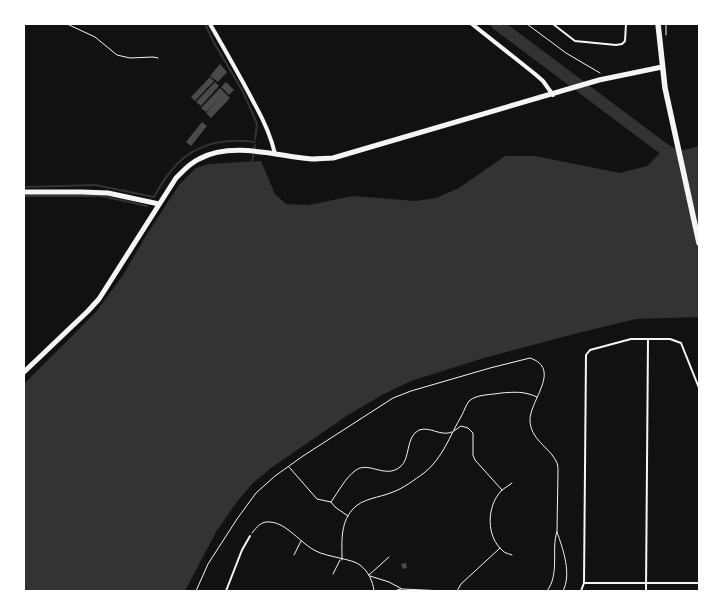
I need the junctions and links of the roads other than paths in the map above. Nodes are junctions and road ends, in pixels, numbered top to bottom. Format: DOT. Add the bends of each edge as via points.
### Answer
graph roads {
  1 [pos="210,24"];
  2 [pos="472,24"];
  3 [pos="553,24"];
  4 [pos="626,24"];
  5 [pos="658,24"];
  6 [pos="662,67"];
  7 [pos="553,95"];
  8 [pos="275,154"];
  9 [pos="24,192"];
  10 [pos="159,204"];
  11 [pos="699,243"];
  12 [pos="648,339"];
  13 [pos="24,372"];
  14 [pos="699,388"];
  15 [pos="250,536"];
  16 [pos="584,583"];
  17 [pos="646,583"];
  18 [pos="699,583"];
  19 [pos="226,591"];
  20 [pos="581,591"];
  21 [pos="646,591"];
  1 -- 8 [label="street" via="262,119"];
  2 -- 7 [label="street" via="535,74"];
  3 -- 4 [label="lane" via="575,41 616,45 625,41"];
  5 -- 6 [label="main road"];
  6 -- 7 [label="street" via="599,80"];
  6 -- 11 [label="main road"];
  7 -- 8 [label="street" via="333,158 313,159"];
  8 -- 10 [label="street" via="230,150 199,158 176,178"];
  9 -- 10 [label="street" via="108,193"];
  10 -- 13 [label="street" via="99,299"];
  12 -- 14 [label="lane" via="670,339 681,343"];
  12 -- 16 [label="lane" via="631,339 607,344 590,350 586,355"];
  12 -- 17 [label="lane"];
  15 -- 19 [label="lane"];
  16 -- 17 [label="lane"];
  16 -- 20 [label="lane"];
  17 -- 18 [label="lane"];
  17 -- 21 [label="lane"];
}
